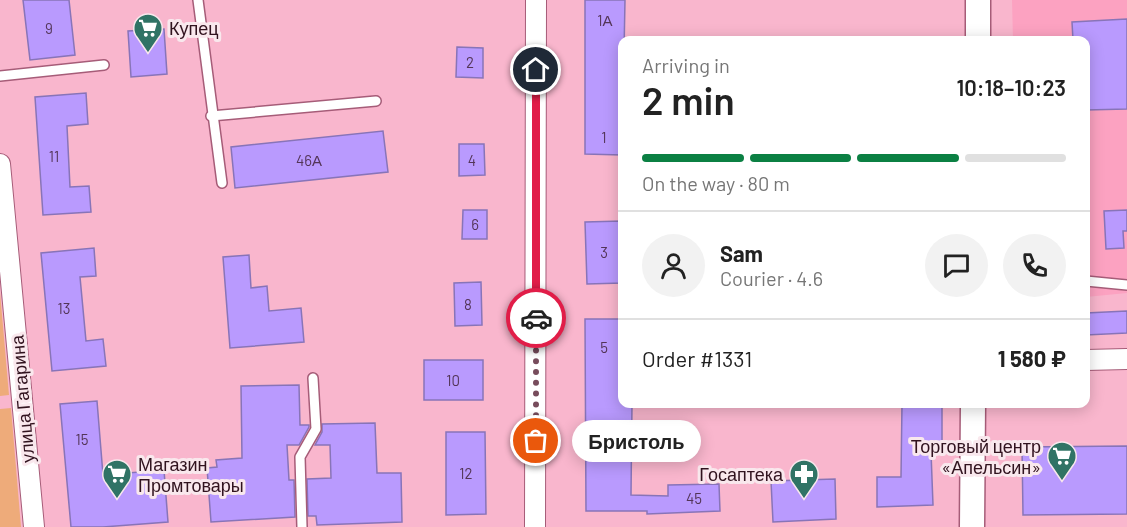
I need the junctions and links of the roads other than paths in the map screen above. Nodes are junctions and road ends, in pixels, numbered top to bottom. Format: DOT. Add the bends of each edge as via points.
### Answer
graph roads {
  1 [pos="198,0"];
  2 [pos="536,0"];
  3 [pos="978,0"];
  4 [pos="978,36"];
  5 [pos="104,65"];
  6 [pos="0,76"];
  7 [pos="376,101"];
  8 [pos="212,116"];
  9 [pos="0,164"];
  10 [pos="222,183"];
  11 [pos="1090,281"];
  12 [pos="1127,285"];
  13 [pos="1127,359"];
  14 [pos="1090,360"];
  15 [pos="313,378"];
  16 [pos="973,408"];
  17 [pos="33,527"];
  18 [pos="302,527"];
  19 [pos="535,527"];
  20 [pos="972,527"];
  1 -- 8 [label="lane"];
  2 -- 19 [label="street"];
  3 -- 4 [label="street"];
  5 -- 6 [label="lane"];
  7 -- 8 [label="lane"];
  8 -- 10 [label="lane"];
  9 -- 17 [label="street, улица Гагарина"];
  11 -- 12 [label="lane"];
  13 -- 14 [label="street"];
  15 -- 18 [label="lane" via="316,429 300,457"];
  16 -- 20 [label="street"];
}
